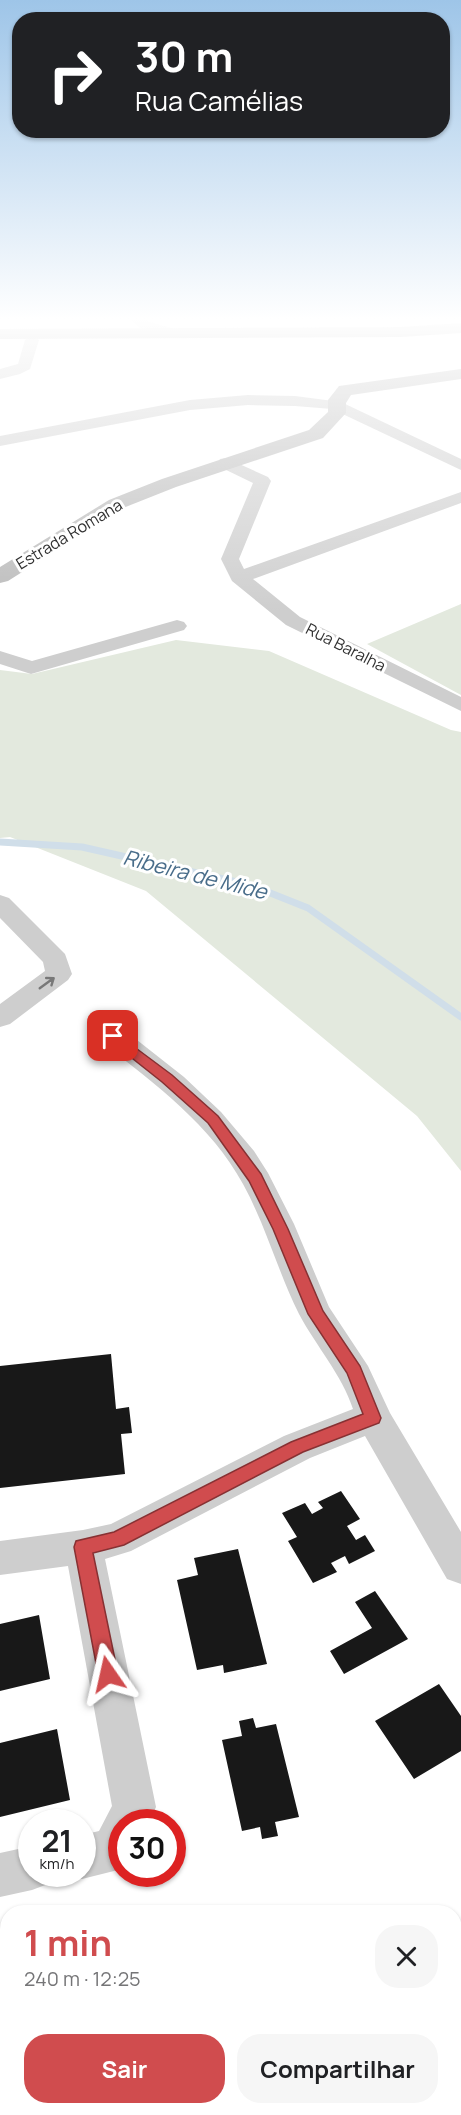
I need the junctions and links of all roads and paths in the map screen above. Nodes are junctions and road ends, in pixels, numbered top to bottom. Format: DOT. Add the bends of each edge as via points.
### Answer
graph roads {
  1 [pos="134,416"];
  2 [pos="335,416"];
  3 [pos="357,416"];
  4 [pos="0,441"];
  5 [pos="226,463"];
  6 [pos="461,465"];
  7 [pos="461,497"];
  8 [pos="0,576"];
  9 [pos="238,577"];
  10 [pos="177,626"];
  11 [pos="0,657"];
  12 [pos="461,705"];
  13 [pos="0,903"];
  14 [pos="0,1018"];
  15 [pos="113,1036"];
  16 [pos="373,1418"];
  17 [pos="83,1547"];
  18 [pos="0,1557"];
  19 [pos="461,1567"];
  20 [pos="133,1809"];
  21 [pos="18,1871"];
  22 [pos="0,1875"];
  1 -- 4 [label="street"];
  2 -- 5 [label="street, Estrada Romana" via="316,434"];
  3 -- 6 [label="street"];
  5 -- 8 [label="street, Estrada Romana" via="116,504"];
  5 -- 9 [label="street" via="262,481 230,559"];
  7 -- 9 [label="street"];
  9 -- 12 [label="street, Rua Baralha" via="293,621"];
  10 -- 11 [label="street" via="32,668"];
  14 -- 13 [label="street, one-way" via="59,974 56,960"];
  15 -- 16 [label="street" via="213,1119 255,1178 316,1314 354,1371"];
  16 -- 17 [label="street" via="297,1447 118,1539"];
  16 -- 19 [label="street"];
  17 -- 18 [label="street"];
  17 -- 20 [label="street"];
  21 -- 22 [label="street"];
}
